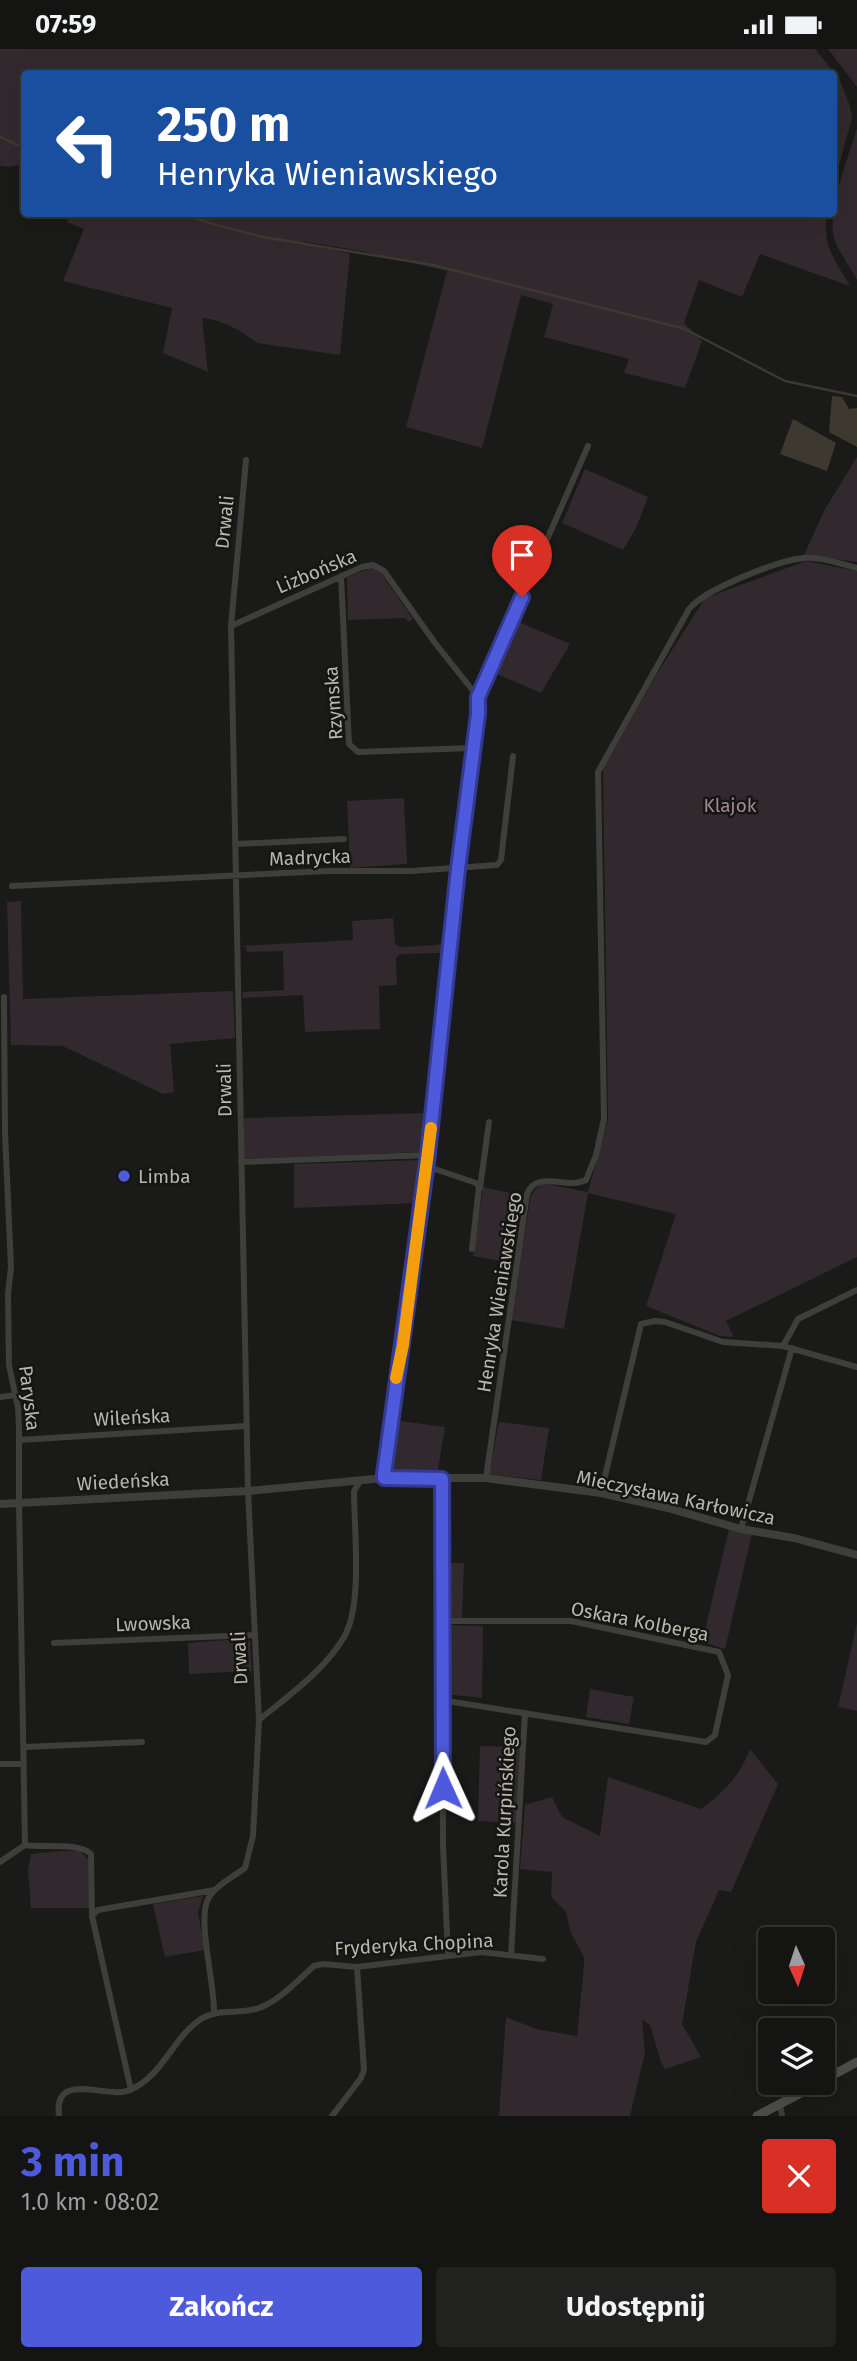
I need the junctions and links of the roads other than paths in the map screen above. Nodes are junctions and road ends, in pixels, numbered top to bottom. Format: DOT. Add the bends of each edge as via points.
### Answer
graph roads {
  1 [pos="588,446"];
  2 [pos="246,460"];
  3 [pos="857,568"];
  4 [pos="341,576"];
  5 [pos="231,626"];
  6 [pos="478,697"];
  7 [pos="472,748"];
  8 [pos="513,756"];
  9 [pos="344,839"];
  10 [pos="234,844"];
  11 [pos="458,869"];
  12 [pos="235,876"];
  13 [pos="12,886"];
  14 [pos="4,997"];
  15 [pos="2,1049"];
  16 [pos="489,1122"];
  17 [pos="428,1155"];
  18 [pos="241,1162"];
  19 [pos="426,1166"];
  20 [pos="480,1190"];
  21 [pos="472,1249"];
  22 [pos="857,1290"];
  23 [pos="783,1346"];
  24 [pos="792,1348"];
  25 [pos="857,1367"];
  26 [pos="16,1395"];
  27 [pos="0,1397"];
  28 [pos="246,1426"];
  29 [pos="19,1440"];
  30 [pos="384,1478"];
  31 [pos="486,1478"];
  32 [pos="442,1479"];
  33 [pos="360,1481"];
  34 [pos="247,1491"];
  35 [pos="601,1493"];
  36 [pos="19,1502"];
  37 [pos="0,1504"];
  38 [pos="741,1529"];
  39 [pos="857,1555"];
  40 [pos="442,1621"];
  41 [pos="253,1635"];
  42 [pos="54,1643"];
  43 [pos="442,1700"];
  44 [pos="525,1713"];
  45 [pos="259,1720"];
  46 [pos="142,1742"];
  47 [pos="24,1747"];
  48 [pos="0,1764"];
  49 [pos="24,1764"];
  50 [pos="25,1845"];
  51 [pos="0,1862"];
  52 [pos="215,1890"];
  53 [pos="92,1916"];
  54 [pos="511,1955"];
  55 [pos="448,1956"];
  56 [pos="543,1959"];
  57 [pos="357,1967"];
  58 [pos="214,2013"];
  59 [pos="857,2062"];
  60 [pos="835,2074"];
  61 [pos="131,2090"];
  62 [pos="797,2095"];
  63 [pos="780,2104"];
  64 [pos="59,2116"];
  65 [pos="332,2116"];
  66 [pos="757,2116"];
  67 [pos="782,2116"];
  1 -- 6 [label="street"];
  2 -- 5 [label="street, Drwali"];
  3 -- 31 [label="street, Henryka Wieniawskiego" via="804,558 700,597 598,772 604,1119 586,1180 575,1184 542,1181 527,1194"];
  4 -- 5 [label="street, Lizbońska"];
  4 -- 6 [label="street, Lizbońska" via="367,565 382,569"];
  4 -- 7 [label="street, Rzymska" via="349,744 358,752"];
  5 -- 10 [label="street, Drwali"];
  6 -- 7 [label="street"];
  7 -- 11 [label="street"];
  8 -- 11 [label="street, Madrycka" via="500,863"];
  9 -- 10 [label="street"];
  10 -- 12 [label="street, Drwali"];
  11 -- 12 [label="street, Madrycka"];
  11 -- 17 [label="street"];
  12 -- 13 [label="street, Madrycka"];
  12 -- 18 [label="street, Drwali"];
  14 -- 15 [label="street, Paryska"];
  15 -- 26 [label="street, Paryska" via="11,1254 9,1365"];
  16 -- 20 [label="street"];
  17 -- 18 [label="street"];
  17 -- 19 [label="street"];
  18 -- 28 [label="street, Drwali"];
  19 -- 20 [label="street" via="475,1183"];
  19 -- 30 [label="street"];
  20 -- 21 [label="street"];
  22 -- 23 [label="street" via="797,1319"];
  23 -- 24 [label="street"];
  23 -- 35 [label="street" via="723,1342 680,1326 655,1321 641,1324"];
  24 -- 25 [label="street"];
  24 -- 38 [label="street"];
  26 -- 27 [label="street"];
  26 -- 29 [label="street, Paryska"];
  28 -- 29 [label="street, Wileńska"];
  28 -- 34 [label="street, Drwali"];
  29 -- 36 [label="street, Paryska"];
  30 -- 32 [label="street"];
  30 -- 33 [label="street"];
  31 -- 32 [label="street"];
  31 -- 35 [label="street, Mieczysława Karłowicza"];
  32 -- 40 [label="street"];
  33 -- 34 [label="street, Wiedeńska"];
  33 -- 45 [label="street" via="354,1491 355,1601 344,1637 309,1680"];
  34 -- 36 [label="street, Wiedeńska"];
  34 -- 41 [label="street, Drwali"];
  35 -- 38 [label="street, Mieczysława Karłowicza"];
  36 -- 37 [label="street, Wiedeńska"];
  36 -- 47 [label="street, Paryska"];
  38 -- 39 [label="street, Mieczysława Karłowicza"];
  40 -- 43 [label="street"];
  40 -- 44 [label="street, Oskara Kolberga" via="570,1621 719,1652 728,1675 715,1735 706,1742"];
  41 -- 42 [label="street, Lwowska"];
  41 -- 45 [label="street, Drwali"];
  43 -- 44 [label="street, Oskara Kolberga"];
  43 -- 55 [label="street"];
  44 -- 54 [label="street, Karola Kurpińskiego"];
  45 -- 52 [label="street" via="253,1836 245,1868"];
  46 -- 47 [label="street"];
  47 -- 49 [label="street, Paryska"];
  48 -- 49 [label="street"];
  49 -- 50 [label="street, Paryska"];
  50 -- 51 [label="street"];
  50 -- 53 [label="street" via="77,1847 91,1854"];
  52 -- 53 [label="street" via="98,1910"];
  52 -- 58 [label="street" via="204,1918"];
  53 -- 61 [label="street"];
  54 -- 55 [label="street, Fryderyka Chopina"];
  54 -- 56 [label="street, Fryderyka Chopina"];
  55 -- 57 [label="street, Fryderyka Chopina"];
  57 -- 58 [label="street, Fryderyka Chopina" via="314,1966 270,2003 246,2011"];
  57 -- 65 [label="street" via="364,2070"];
  58 -- 61 [label="street" via="191,2028 151,2077"];
  59 -- 60 [label="main road"];
  61 -- 64 [label="street" via="70,2090 59,2102"];
  62 -- 63 [label="main road"];
  63 -- 66 [label="main road"];
  63 -- 67 [label="street"];
}
